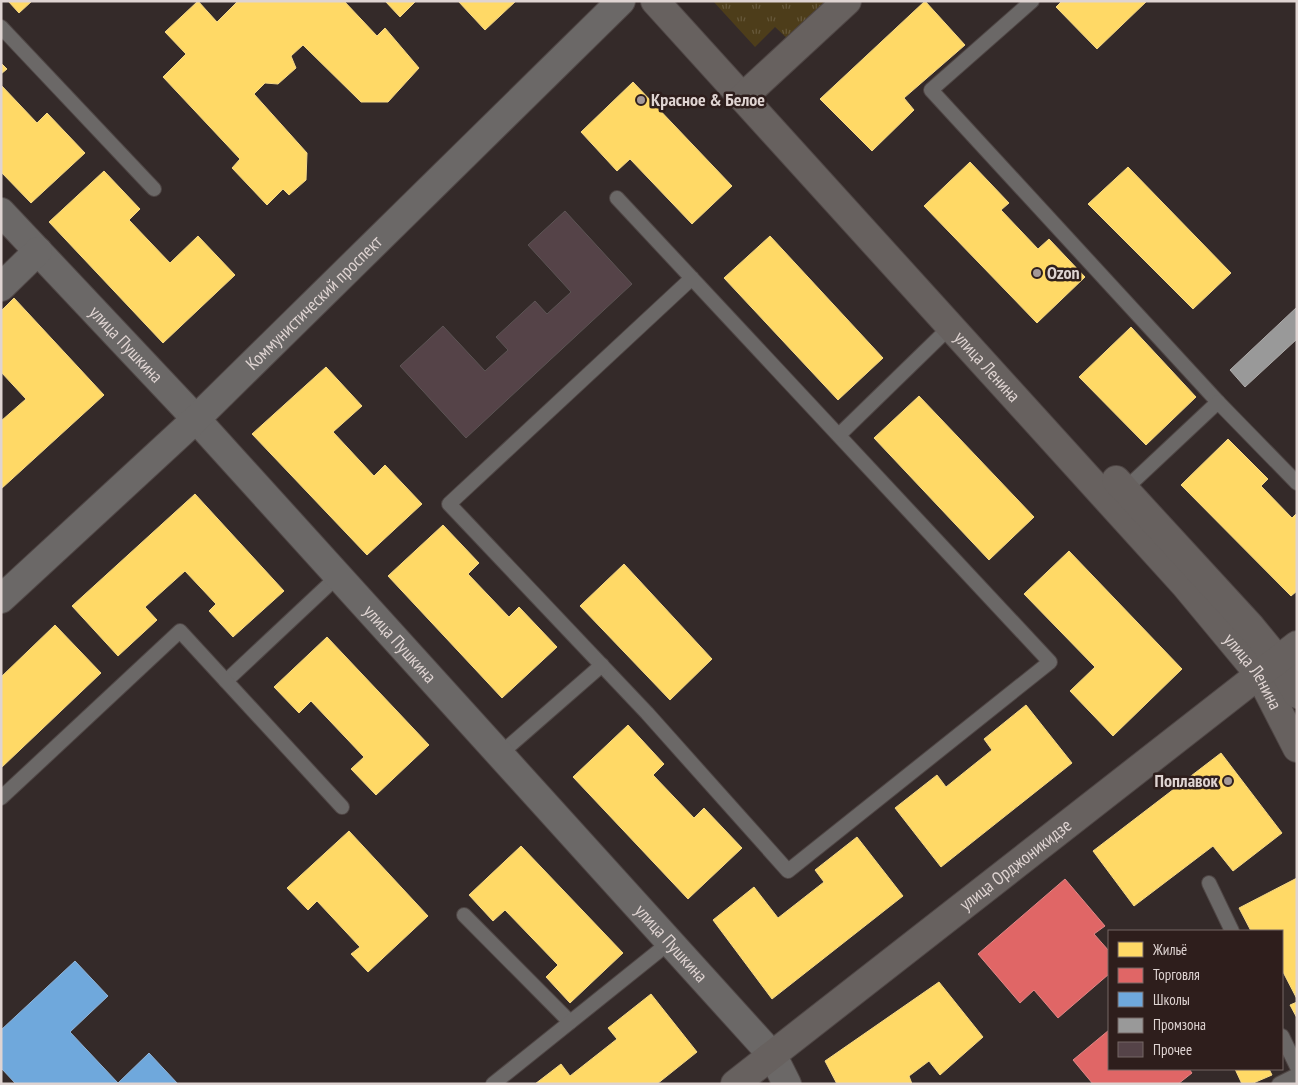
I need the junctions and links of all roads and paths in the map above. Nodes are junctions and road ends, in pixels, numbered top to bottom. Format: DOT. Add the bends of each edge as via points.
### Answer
graph roads {
  1 [pos="621,1"];
  2 [pos="655,1"];
  3 [pos="677,1"];
  4 [pos="847,1"];
  5 [pos="1032,1"];
  6 [pos="1,27"];
  7 [pos="749,91"];
  8 [pos="154,189"];
  9 [pos="617,198"];
  10 [pos="1,212"];
  11 [pos="38,251"];
  12 [pos="692,278"];
  13 [pos="1,288"];
  14 [pos="957,320"];
  15 [pos="1218,402"];
  16 [pos="196,420"];
  17 [pos="839,435"];
  18 [pos="1297,483"];
  19 [pos="1117,496"];
  20 [pos="338,576"];
  21 [pos="1,599"];
  22 [pos="1278,660"];
  23 [pos="602,665"];
  24 [pos="226,681"];
  25 [pos="1297,694"];
  26 [pos="1297,748"];
  27 [pos="500,754"];
  28 [pos="1,798"];
  29 [pos="342,807"];
  30 [pos="1209,883"];
  31 [pos="464,914"];
  32 [pos="1232,930"];
  33 [pos="670,942"];
  34 [pos="570,1022"];
  35 [pos="1283,1038"];
  36 [pos="773,1056"];
  37 [pos="1297,1067"];
  38 [pos="1297,1075"];
  39 [pos="493,1084"];
  40 [pos="735,1084"];
  41 [pos="788,1084"];
  42 [pos="1279,1084"];
  1 -- 16 [label="street, Коммунистический проспект"];
  2 -- 7 [label="main road, улица Ленина"];
  3 -- 7 [label="main road"];
  4 -- 7 [label="main road"];
  5 -- 15 [label="lane" via="931,90"];
  6 -- 8 [label="lane"];
  7 -- 14 [label="main road, улица Ленина"];
  9 -- 12 [label="lane"];
  10 -- 11 [label="street, улица Пушкина"];
  11 -- 13 [label="street"];
  11 -- 16 [label="street, улица Пушкина"];
  12 -- 17 [label="lane"];
  12 -- 23 [label="lane" via="450,504"];
  14 -- 17 [label="lane"];
  14 -- 19 [label="main road, улица Ленина"];
  15 -- 18 [label="lane"];
  15 -- 19 [label="lane"];
  16 -- 20 [label="street, улица Пушкина"];
  16 -- 21 [label="street, Коммунистический проспект"];
  17 -- 23 [label="lane" via="1050,662 788,871"];
  19 -- 22 [label="main road, улица Ленина" via="1185,586"];
  20 -- 24 [label="lane"];
  20 -- 27 [label="street, улица Пушкина"];
  22 -- 25 [label="main road"];
  22 -- 26 [label="main road, улица Ленина"];
  22 -- 36 [label="main road, улица Орджоникидзе"];
  23 -- 27 [label="lane"];
  24 -- 28 [label="lane" via="180,631"];
  24 -- 29 [label="lane"];
  27 -- 33 [label="street, улица Пушкина"];
  30 -- 32 [label="lane"];
  31 -- 34 [label="lane"];
  33 -- 34 [label="lane"];
  33 -- 36 [label="street, улица Пушкина"];
  34 -- 39 [label="lane"];
  35 -- 37 [label="lane"];
  36 -- 40 [label="main road, улица Орджоникидзе"];
  36 -- 41 [label="street, улица Пушкина"];
  38 -- 42 [label="lane"];
}
